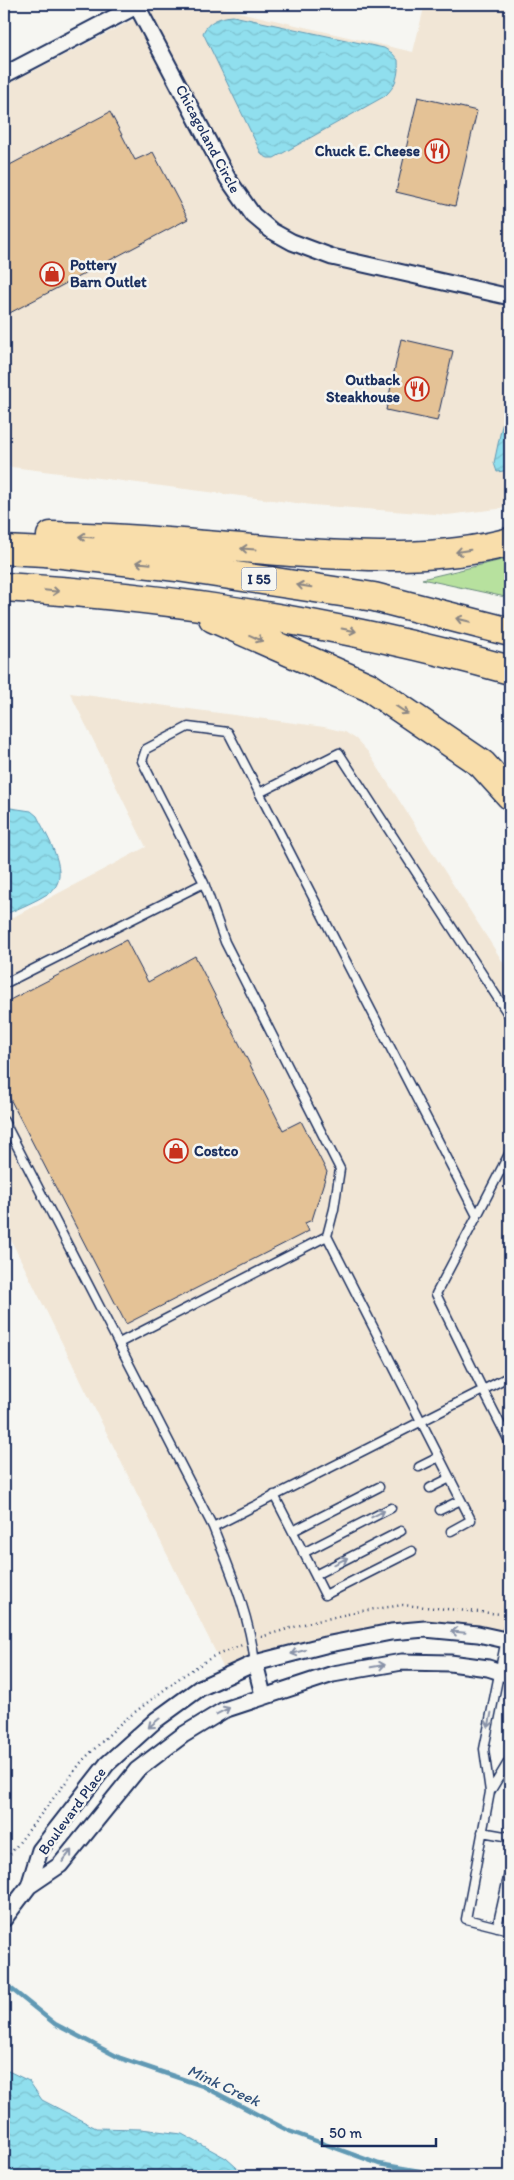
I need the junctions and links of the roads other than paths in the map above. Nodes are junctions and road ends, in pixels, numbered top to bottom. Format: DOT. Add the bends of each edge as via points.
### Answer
graph roads {
  1 [pos="139,5"];
  2 [pos="4,75"];
  3 [pos="510,297"];
  4 [pos="4,536"];
  5 [pos="510,542"];
  6 [pos="4,550"];
  7 [pos="4,587"];
  8 [pos="180,604"];
  9 [pos="510,632"];
  10 [pos="510,670"];
  11 [pos="260,793"];
  12 [pos="510,795"];
  13 [pos="204,883"];
  14 [pos="4,984"];
  15 [pos="510,1017"];
  16 [pos="4,1121"];
  17 [pos="510,1152"];
  18 [pos="477,1216"];
  19 [pos="327,1236"];
  20 [pos="119,1343"];
  21 [pos="510,1376"];
  22 [pos="483,1390"];
  23 [pos="421,1421"];
  24 [pos="510,1443"];
  25 [pos="439,1457"];
  26 [pos="419,1467"];
  27 [pos="450,1478"];
  28 [pos="379,1487"];
  29 [pos="430,1488"];
  30 [pos="274,1495"];
  31 [pos="461,1500"];
  32 [pos="390,1508"];
  33 [pos="440,1510"];
  34 [pos="213,1527"];
  35 [pos="293,1531"];
  36 [pos="401,1531"];
  37 [pos="451,1531"];
  38 [pos="412,1551"];
  39 [pos="303,1553"];
  40 [pos="315,1575"];
  41 [pos="510,1619"];
  42 [pos="508,1641"];
  43 [pos="255,1663"];
  44 [pos="505,1674"];
  45 [pos="263,1695"];
  46 [pos="510,1759"];
  47 [pos="490,1792"];
  48 [pos="482,1832"];
  49 [pos="510,1837"];
  50 [pos="510,1869"];
  51 [pos="29,1886"];
  52 [pos="4,1919"];
  53 [pos="497,1927"];
  54 [pos="510,1930"];
  1 -- 2 [label="street"];
  1 -- 3 [label="street, Chicagoland Circle" via="228,179 253,215 272,231 332,257"];
  5 -- 4 [label="highway, one-way" via="435,556 372,557 74,536"];
  9 -- 6 [label="highway, I 55, one-way" via="364,596 178,567"];
  7 -- 8 [label="highway, I 55, one-way"];
  8 -- 10 [label="highway, I 55, one-way" via="350,630"];
  8 -- 12 [label="highway, one-way" via="369,687 482,764"];
  11 -- 13 [label="lane" via="228,732 188,728 146,749 142,761"];
  11 -- 15 [label="lane" via="338,754"];
  11 -- 18 [label="lane"];
  13 -- 14 [label="lane"];
  13 -- 19 [label="lane" via="225,942 340,1169"];
  16 -- 20 [label="lane"];
  17 -- 18 [label="lane"];
  18 -- 22 [label="lane" via="436,1294"];
  19 -- 20 [label="lane"];
  19 -- 23 [label="lane"];
  20 -- 34 [label="lane"];
  21 -- 22 [label="lane"];
  22 -- 23 [label="lane"];
  22 -- 24 [label="lane"];
  23 -- 25 [label="lane"];
  23 -- 30 [label="lane"];
  25 -- 26 [label="lane"];
  25 -- 27 [label="lane"];
  27 -- 29 [label="lane"];
  27 -- 31 [label="lane"];
  28 -- 35 [label="lane"];
  30 -- 34 [label="lane"];
  30 -- 35 [label="lane"];
  31 -- 33 [label="lane"];
  31 -- 37 [label="lane" via="471,1520"];
  39 -- 32 [label="lane, one-way"];
  34 -- 43 [label="lane" via="243,1602"];
  35 -- 39 [label="lane"];
  40 -- 36 [label="lane, one-way"];
  38 -- 40 [label="lane" via="325,1595"];
  39 -- 40 [label="lane"];
  41 -- 42 [label="lane"];
  42 -- 43 [label="street, Boulevard Place, one-way" via="478,1634 425,1630 392,1632"];
  42 -- 44 [label="lane"];
  43 -- 45 [label="street"];
  43 -- 51 [label="street, Boulevard Place, one-way" via="200,1688 156,1720 107,1764 40,1850"];
  45 -- 44 [label="street, Boulevard Place, one-way" via="333,1674 402,1662 450,1663 488,1668"];
  44 -- 47 [label="lane, one-way" via="484,1749"];
  51 -- 45 [label="street, Boulevard Place, one-way" via="60,1866 137,1770 183,1735 224,1710"];
  46 -- 47 [label="lane"];
  47 -- 48 [label="lane"];
  48 -- 49 [label="lane"];
  48 -- 53 [label="lane" via="466,1919"];
  50 -- 53 [label="lane"];
  51 -- 52 [label="street"];
  53 -- 54 [label="lane"];
}
